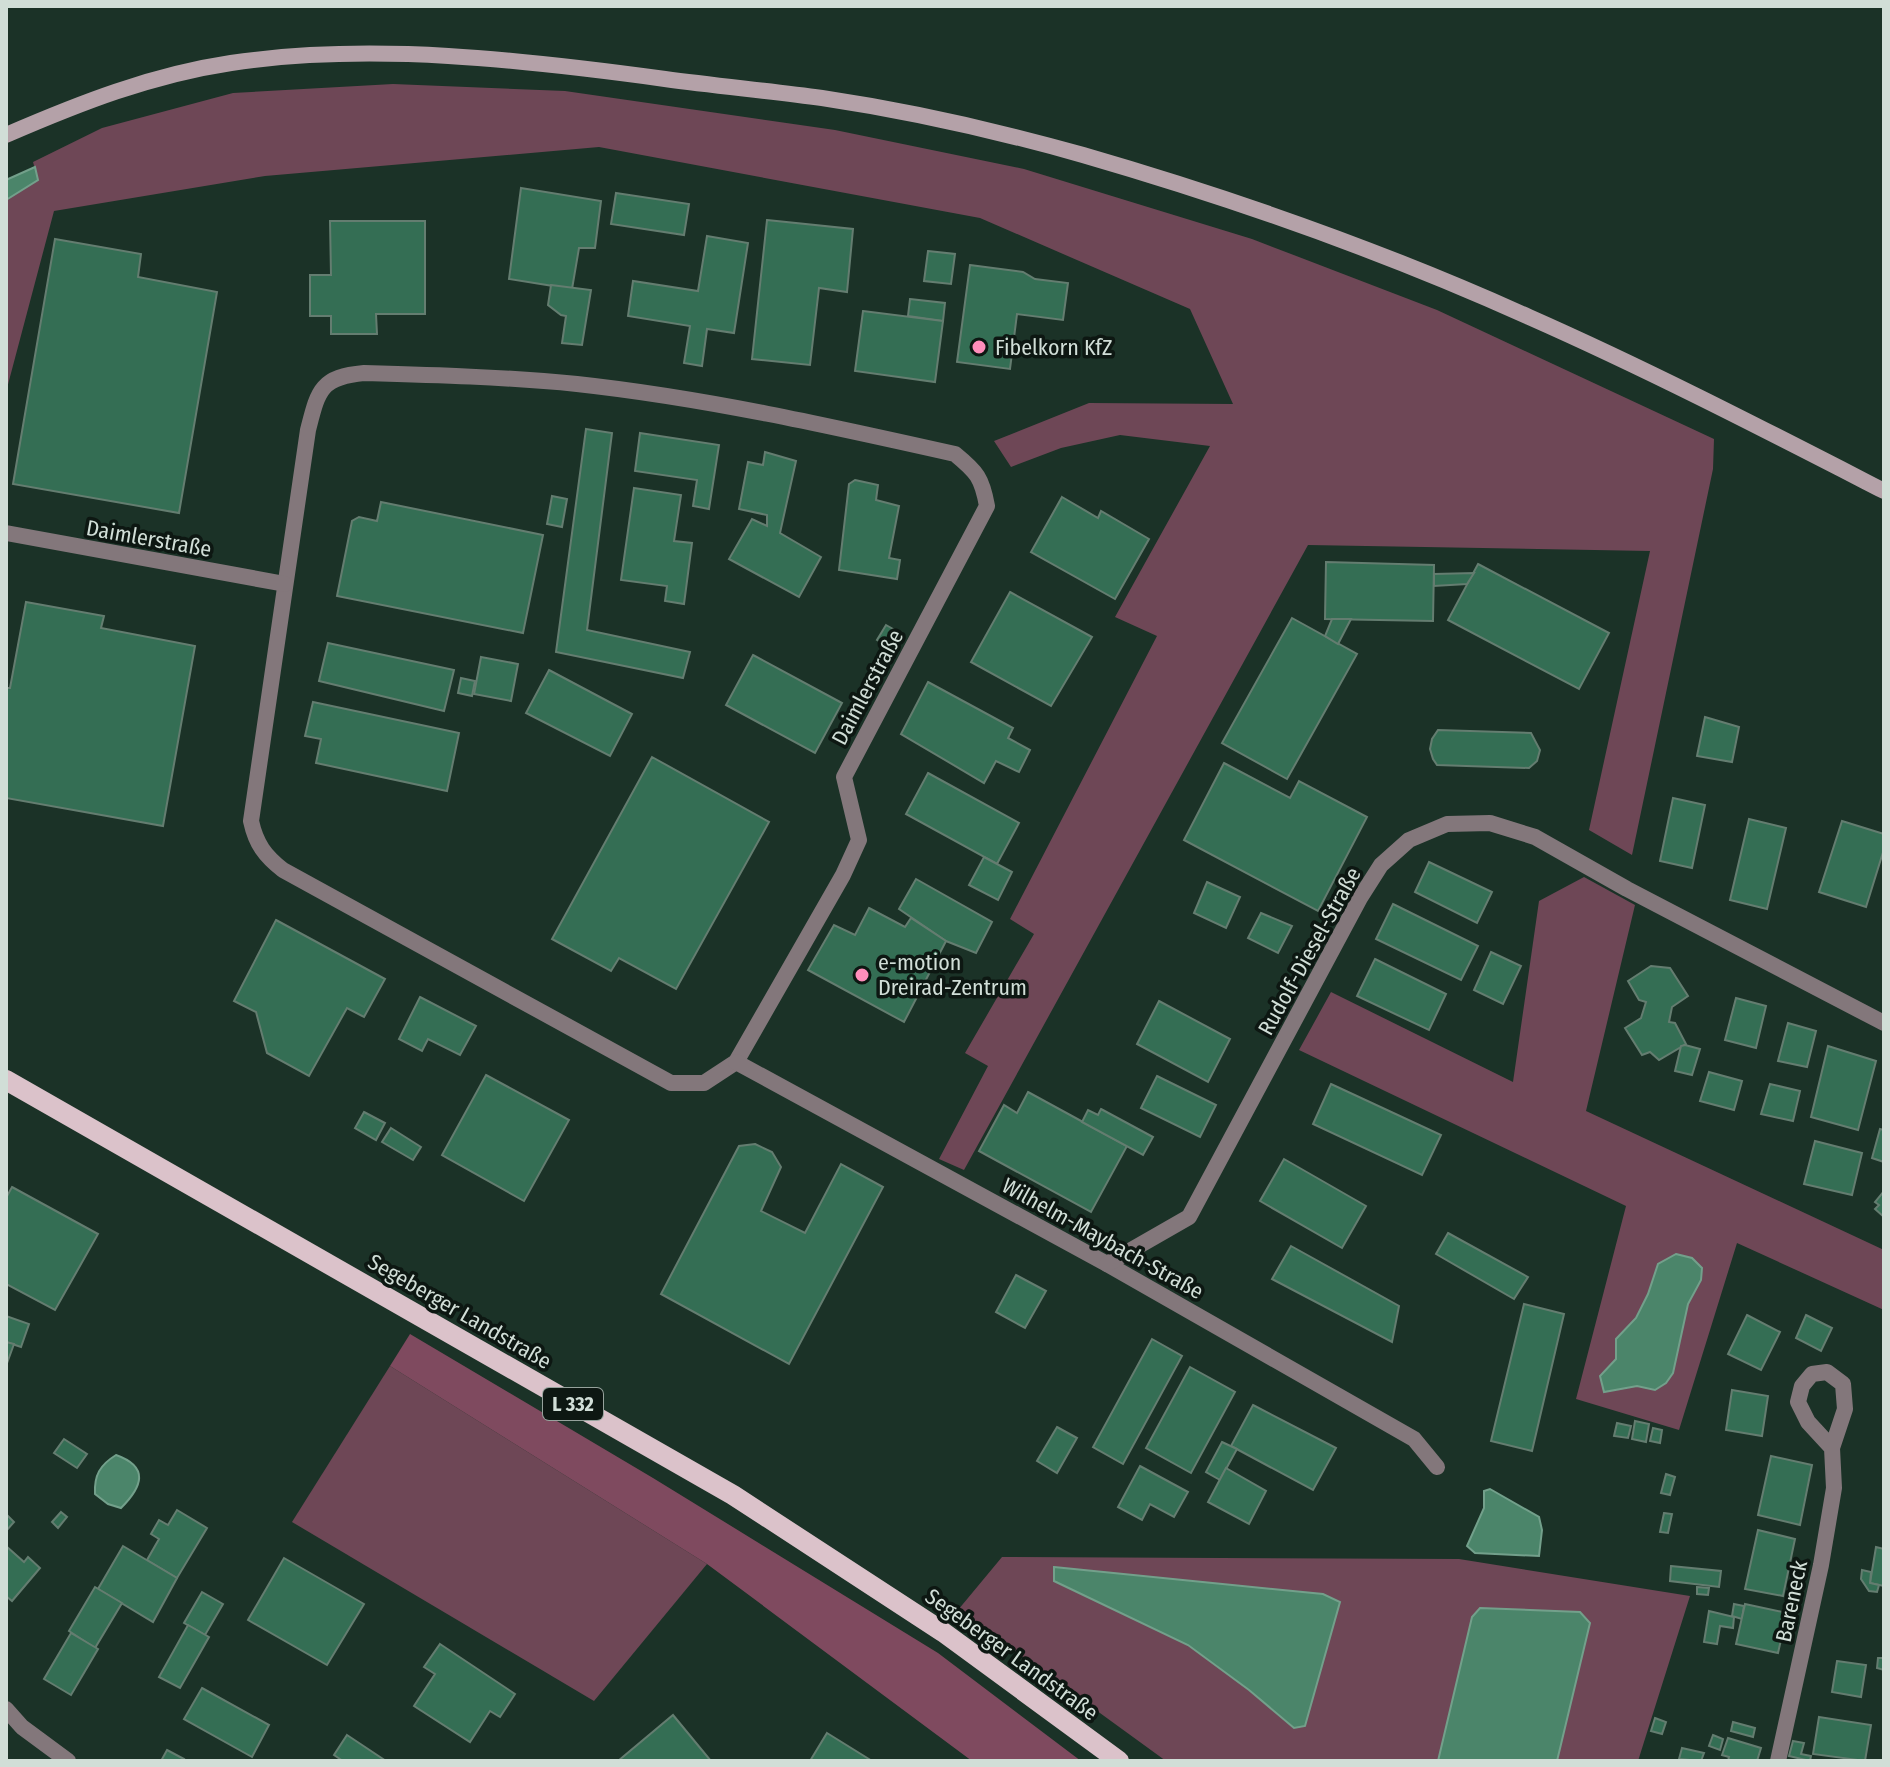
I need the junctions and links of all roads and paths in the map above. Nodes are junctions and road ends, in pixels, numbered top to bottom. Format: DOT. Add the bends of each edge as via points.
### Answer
graph roads {
  1 [pos="6,135"];
  2 [pos="1884,491"];
  3 [pos="6,533"];
  4 [pos="285,584"];
  5 [pos="1884,1023"];
  6 [pos="736,1062"];
  7 [pos="6,1080"];
  8 [pos="1107,1264"];
  9 [pos="1832,1448"];
  10 [pos="1437,1467"];
  11 [pos="6,1709"];
  12 [pos="68,1761"];
  13 [pos="1119,1761"];
  14 [pos="1778,1761"];
  1 -- 2 [label="main road" via="92,98 161,78 232,63 316,56 487,57 824,99 916,116 1079,154 1385,256 1530,317"];
  3 -- 4 [label="street, Daimlerstraße"];
  4 -- 6 [label="street, Daimlerstraße" via="251,821 265,856 671,1083 704,1083"];
  4 -- 6 [label="street, Daimlerstraße" via="317,394 340,375 473,376 578,384 753,410 955,454 975,471 987,506 844,777 859,840"];
  5 -- 8 [label="street, Rudolf-Diesel-Straße" via="1535,837 1490,823 1447,824 1409,840 1381,865 1189,1217"];
  6 -- 8 [label="street, Wilhelm-Maybach-Straße"];
  7 -- 13 [label="main road, Segeberger Landstraße / L 332" via="733,1495 943,1632"];
  8 -- 10 [label="street, Wilhelm-Maybach-Straße" via="1414,1439"];
  9 -- 14 [label="street, Bareneck" via="1834,1488 1821,1565"];
  11 -- 12 [label="street"];
}
